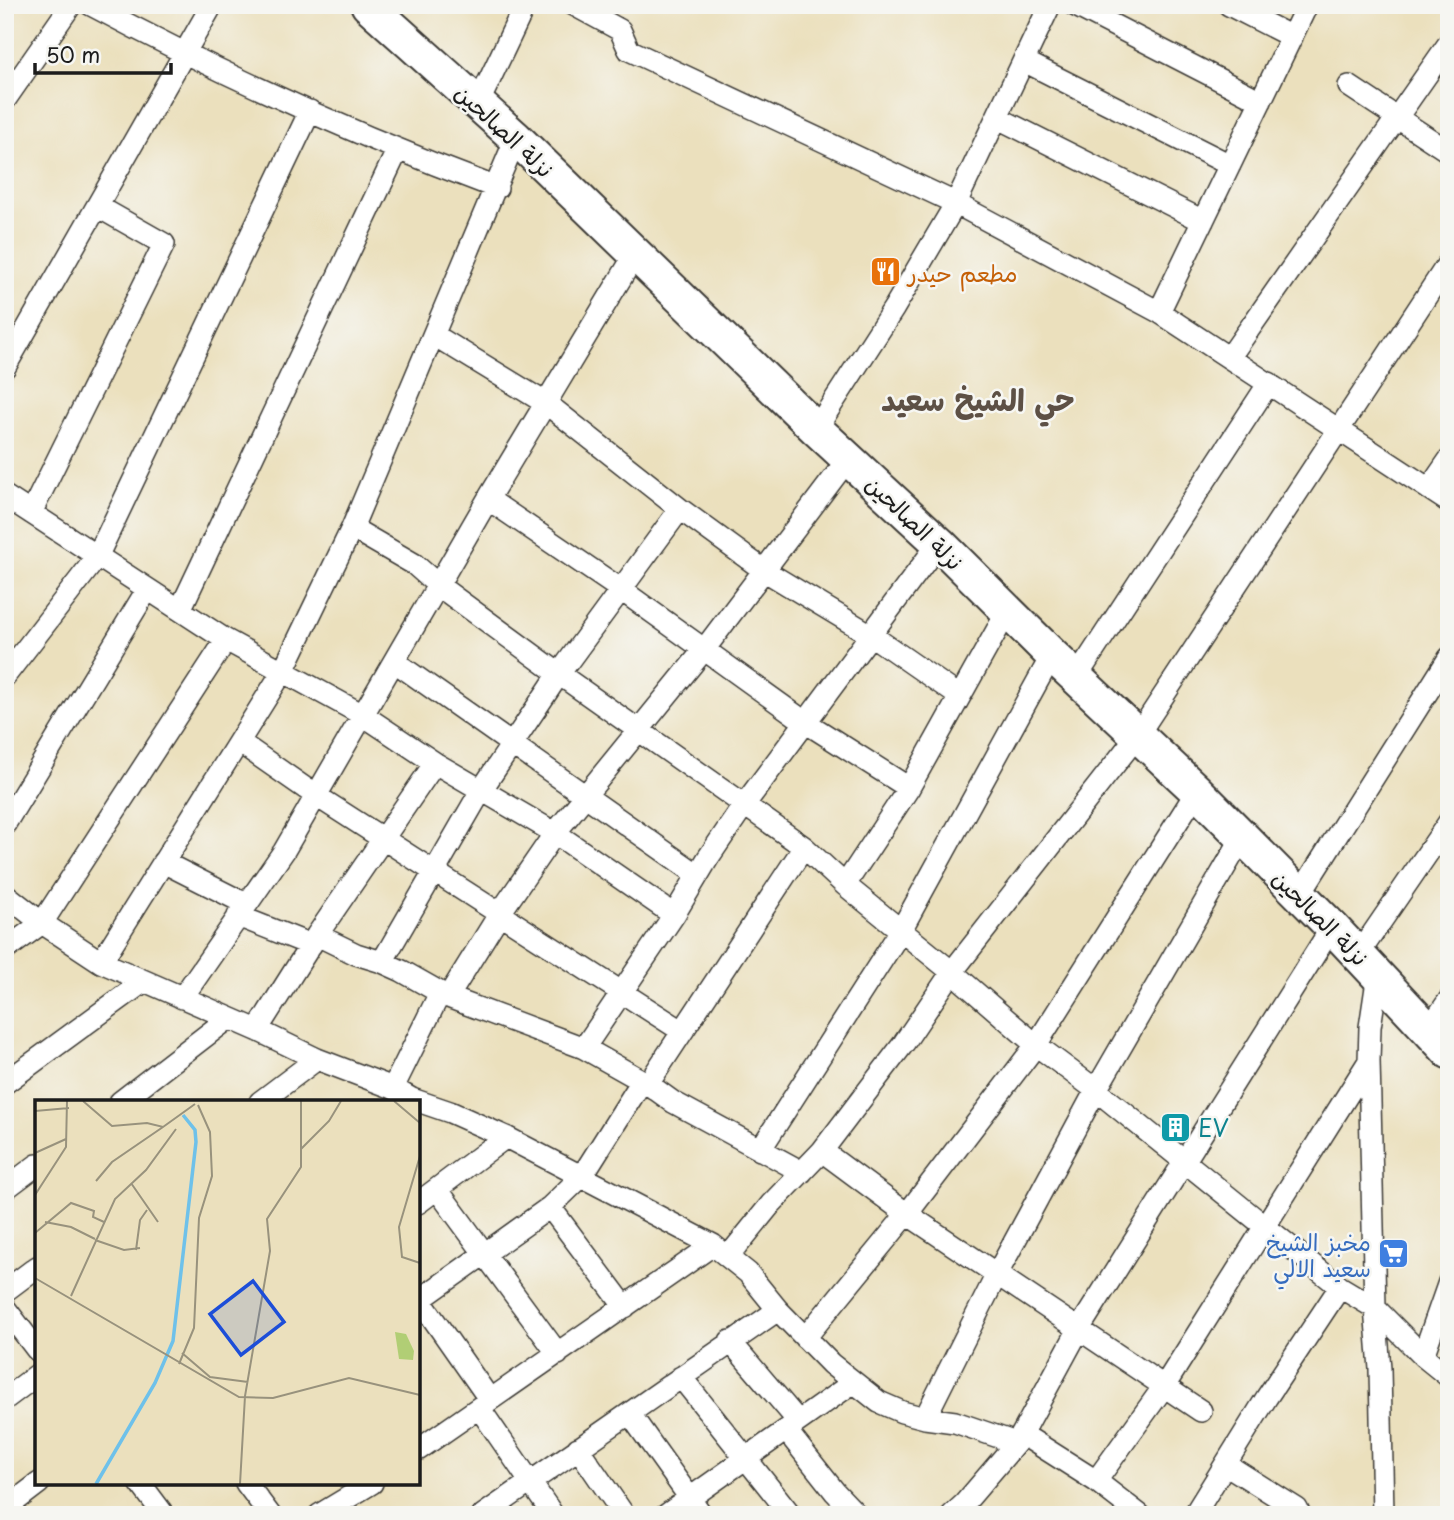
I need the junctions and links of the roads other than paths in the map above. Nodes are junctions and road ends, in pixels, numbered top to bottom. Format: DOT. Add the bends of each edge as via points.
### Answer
graph roads {
  1 [pos="71,5"];
  2 [pos="91,5"];
  3 [pos="212,5"];
  4 [pos="368,5"];
  5 [pos="525,5"];
  6 [pos="574,5"];
  7 [pos="1051,5"];
  8 [pos="1074,5"];
  9 [pos="1229,5"];
  10 [pos="1307,5"];
  11 [pos="1292,37"];
  12 [pos="1449,43"];
  13 [pos="184,54"];
  14 [pos="1024,61"];
  15 [pos="1349,86"];
  16 [pos="5,100"];
  17 [pos="1261,102"];
  18 [pos="478,104"];
  19 [pos="310,111"];
  20 [pos="998,118"];
  21 [pos="1397,118"];
  22 [pos="516,138"];
  23 [pos="397,150"];
  24 [pos="1449,152"];
  25 [pos="1230,165"];
  26 [pos="497,188"];
  27 [pos="956,204"];
  28 [pos="97,206"];
  29 [pos="1203,221"];
  30 [pos="636,253"];
  31 [pos="1449,262"];
  32 [pos="1159,312"];
  33 [pos="434,335"];
  34 [pos="1229,358"];
  35 [pos="5,367"];
  36 [pos="1269,383"];
  37 [pos="547,404"];
  38 [pos="816,429"];
  39 [pos="1339,430"];
  40 [pos="848,459"];
  41 [pos="1449,460"];
  42 [pos="1429,489"];
  43 [pos="6,498"];
  44 [pos="488,499"];
  45 [pos="1449,502"];
  46 [pos="680,509"];
  47 [pos="31,513"];
  48 [pos="352,528"];
  49 [pos="939,543"];
  50 [pos="97,557"];
  51 [pos="765,571"];
  52 [pos="439,586"];
  53 [pos="620,589"];
  54 [pos="147,590"];
  55 [pos="180,610"];
  56 [pos="1007,612"];
  57 [pos="871,635"];
  58 [pos="226,640"];
  59 [pos="703,651"];
  60 [pos="1052,655"];
  61 [pos="1449,658"];
  62 [pos="395,662"];
  63 [pos="283,671"];
  64 [pos="559,674"];
  65 [pos="5,676"];
  66 [pos="1076,678"];
  67 [pos="959,696"];
  68 [pos="363,715"];
  69 [pos="805,722"];
  70 [pos="640,730"];
  71 [pos="1137,736"];
  72 [pos="239,742"];
  73 [pos="512,743"];
  74 [pos="435,763"];
  75 [pos="909,788"];
  76 [pos="482,789"];
  77 [pos="1197,791"];
  78 [pos="315,795"];
  79 [pos="586,795"];
  80 [pos="744,805"];
  81 [pos="1449,822"];
  82 [pos="5,824"];
  83 [pos="555,833"];
  84 [pos="383,838"];
  85 [pos="1242,838"];
  86 [pos="804,847"];
  87 [pos="163,862"];
  88 [pos="434,872"];
  89 [pos="698,875"];
  90 [pos="845,885"];
  91 [pos="5,894"];
  92 [pos="1300,894"];
  93 [pos="242,910"];
  94 [pos="500,913"];
  95 [pos="674,915"];
  96 [pos="42,923"];
  97 [pos="1332,926"];
  98 [pos="900,932"];
  99 [pos="314,940"];
  100 [pos="5,950"];
  101 [pos="101,962"];
  102 [pos="382,962"];
  103 [pos="1368,965"];
  104 [pos="952,972"];
  105 [pos="143,982"];
  106 [pos="621,990"];
  107 [pos="444,995"];
  108 [pos="182,998"];
  109 [pos="1449,1000"];
  110 [pos="229,1018"];
  111 [pos="257,1030"];
  112 [pos="682,1031"];
  113 [pos="1439,1040"];
  114 [pos="1036,1045"];
  115 [pos="584,1048"];
  116 [pos="317,1059"];
  117 [pos="1369,1061"];
  118 [pos="645,1082"];
  119 [pos="5,1083"];
  120 [pos="1096,1090"];
  121 [pos="404,1096"];
  122 [pos="123,1100"];
  123 [pos="263,1100"];
  124 [pos="420,1102"];
  125 [pos="506,1137"];
  126 [pos="760,1150"];
  127 [pos="822,1151"];
  128 [pos="1183,1161"];
  129 [pos="35,1166"];
  130 [pos="802,1172"];
  131 [pos="582,1177"];
  132 [pos="5,1189"];
  133 [pos="437,1189"];
  134 [pos="420,1202"];
  135 [pos="550,1207"];
  136 [pos="907,1214"];
  137 [pos="1265,1227"];
  138 [pos="721,1251"];
  139 [pos="484,1253"];
  140 [pos="35,1268"];
  141 [pos="997,1274"];
  142 [pos="1449,1282"];
  143 [pos="1339,1287"];
  144 [pos="5,1291"];
  145 [pos="420,1299"];
  146 [pos="420,1302"];
  147 [pos="625,1307"];
  148 [pos="5,1308"];
  149 [pos="1376,1308"];
  150 [pos="778,1310"];
  151 [pos="1079,1329"];
  152 [pos="805,1338"];
  153 [pos="730,1341"];
  154 [pos="35,1347"];
  155 [pos="558,1354"];
  156 [pos="1423,1356"];
  157 [pos="35,1376"];
  158 [pos="681,1377"];
  159 [pos="1449,1377"];
  160 [pos="854,1382"];
  161 [pos="1165,1385"];
  162 [pos="5,1399"];
  163 [pos="485,1404"];
  164 [pos="1201,1411"];
  165 [pos="630,1414"];
  166 [pos="925,1419"];
  167 [pos="792,1425"];
  168 [pos="1019,1438"];
  169 [pos="420,1445"];
  170 [pos="578,1448"];
  171 [pos="747,1458"];
  172 [pos="1227,1465"];
  173 [pos="531,1481"];
  174 [pos="1096,1481"];
  175 [pos="36,1485"];
  176 [pos="248,1485"];
  177 [pos="147,1486"];
  178 [pos="361,1486"];
  179 [pos="696,1506"];
  180 [pos="5,1509"];
  181 [pos="164,1515"];
  182 [pos="270,1515"];
  183 [pos="319,1515"];
  184 [pos="483,1515"];
  185 [pos="553,1515"];
  186 [pos="624,1515"];
  187 [pos="666,1515"];
  188 [pos="791,1515"];
  189 [pos="856,1515"];
  190 [pos="952,1515"];
  191 [pos="1140,1515"];
  192 [pos="1194,1515"];
  193 [pos="1300,1515"];
  194 [pos="1383,1515"];
  1 -- 16 [label="street"];
  2 -- 13 [label="street"];
  3 -- 13 [label="street"];
  4 -- 18 [label="main road, نزلة الصالحين"];
  5 -- 18 [label="street"];
  6 -- 27 [label="street" via="620,30 629,50"];
  7 -- 14 [label="street"];
  8 -- 17 [label="street"];
  9 -- 11 [label="street"];
  10 -- 11 [label="street"];
  11 -- 17 [label="street"];
  12 -- 21 [label="street"];
  13 -- 19 [label="street"];
  13 -- 28 [label="street"];
  14 -- 20 [label="street"];
  14 -- 25 [label="street"];
  15 -- 21 [label="street"];
  17 -- 25 [label="street"];
  18 -- 22 [label="main road, نزلة الصالحين"];
  19 -- 23 [label="street"];
  19 -- 50 [label="street"];
  20 -- 27 [label="street"];
  20 -- 29 [label="street"];
  21 -- 24 [label="street"];
  21 -- 34 [label="street"];
  22 -- 26 [label="street"];
  22 -- 30 [label="main road, نزلة الصالحين"];
  23 -- 26 [label="street"];
  23 -- 55 [label="street"];
  25 -- 29 [label="street"];
  26 -- 33 [label="street"];
  27 -- 32 [label="street"];
  27 -- 38 [label="street"];
  28 -- 35 [label="street"];
  28 -- 47 [label="street" via="163,244"];
  29 -- 32 [label="street"];
  30 -- 37 [label="street"];
  30 -- 38 [label="main road, نزلة الصالحين"];
  31 -- 39 [label="street"];
  32 -- 34 [label="street"];
  33 -- 37 [label="street"];
  33 -- 48 [label="street"];
  34 -- 36 [label="street"];
  36 -- 39 [label="street"];
  36 -- 66 [label="street"];
  37 -- 44 [label="street"];
  37 -- 46 [label="street"];
  38 -- 40 [label="main road, نزلة الصالحين"];
  39 -- 42 [label="street"];
  39 -- 71 [label="street"];
  40 -- 49 [label="main road, نزلة الصالحين"];
  40 -- 51 [label="street"];
  41 -- 42 [label="street"];
  42 -- 45 [label="street"];
  43 -- 47 [label="street"];
  44 -- 52 [label="street"];
  44 -- 53 [label="street"];
  46 -- 51 [label="street"];
  46 -- 53 [label="street"];
  47 -- 50 [label="street"];
  48 -- 52 [label="street" via="414,564"];
  48 -- 63 [label="street"];
  49 -- 56 [label="main road, نزلة الصالحين"];
  49 -- 57 [label="street"];
  50 -- 54 [label="street"];
  50 -- 65 [label="street"];
  51 -- 57 [label="street"];
  51 -- 59 [label="street"];
  52 -- 62 [label="street"];
  52 -- 64 [label="street"];
  53 -- 59 [label="street"];
  53 -- 64 [label="street"];
  54 -- 55 [label="street"];
  54 -- 82 [label="street"];
  55 -- 58 [label="street"];
  56 -- 60 [label="main road, نزلة الصالحين"];
  56 -- 67 [label="street"];
  57 -- 67 [label="street"];
  57 -- 69 [label="street"];
  58 -- 63 [label="street"];
  58 -- 96 [label="street"];
  59 -- 69 [label="street"];
  59 -- 70 [label="street"];
  60 -- 66 [label="main road, نزلة الصالحين"];
  60 -- 98 [label="street"];
  61 -- 92 [label="street"];
  62 -- 68 [label="street"];
  62 -- 73 [label="street"];
  63 -- 68 [label="street"];
  63 -- 72 [label="street"];
  64 -- 70 [label="street"];
  64 -- 73 [label="street"];
  66 -- 71 [label="main road, نزلة الصالحين"];
  67 -- 75 [label="street"];
  68 -- 74 [label="street"];
  68 -- 78 [label="street"];
  69 -- 75 [label="street"];
  69 -- 80 [label="street"];
  70 -- 79 [label="street"];
  70 -- 80 [label="street"];
  71 -- 77 [label="main road, نزلة الصالحين"];
  71 -- 104 [label="street"];
  72 -- 78 [label="street"];
  72 -- 87 [label="street"];
  73 -- 76 [label="street"];
  73 -- 79 [label="street"];
  74 -- 76 [label="street"];
  74 -- 84 [label="street"];
  75 -- 90 [label="street"];
  76 -- 83 [label="street"];
  76 -- 88 [label="street"];
  77 -- 85 [label="main road, نزلة الصالحين"];
  77 -- 114 [label="street"];
  78 -- 84 [label="street"];
  78 -- 93 [label="street" via="284,851"];
  79 -- 83 [label="street"];
  79 -- 89 [label="street"];
  80 -- 86 [label="street"];
  80 -- 89 [label="street"];
  81 -- 103 [label="street"];
  83 -- 94 [label="street"];
  83 -- 95 [label="street"];
  84 -- 88 [label="street"];
  84 -- 99 [label="street"];
  85 -- 92 [label="main road, نزلة الصالحين"];
  85 -- 120 [label="street"];
  86 -- 90 [label="street"];
  86 -- 112 [label="street"];
  87 -- 93 [label="street"];
  87 -- 101 [label="street"];
  88 -- 94 [label="street"];
  88 -- 102 [label="street"];
  89 -- 95 [label="street"];
  90 -- 98 [label="street"];
  91 -- 96 [label="street"];
  92 -- 97 [label="main road, نزلة الصالحين"];
  93 -- 99 [label="street"];
  93 -- 108 [label="street"];
  94 -- 106 [label="street"];
  94 -- 107 [label="street"];
  95 -- 106 [label="street"];
  96 -- 100 [label="street"];
  96 -- 101 [label="street"];
  97 -- 103 [label="main road, نزلة الصالحين"];
  97 -- 128 [label="street"];
  98 -- 104 [label="street"];
  98 -- 126 [label="street"];
  99 -- 102 [label="street"];
  99 -- 111 [label="street"];
  101 -- 105 [label="street"];
  102 -- 107 [label="street"];
  103 -- 113 [label="main road, نزلة الصالحين"];
  103 -- 117 [label="street"];
  104 -- 114 [label="street"];
  104 -- 127 [label="street"];
  105 -- 108 [label="street"];
  105 -- 119 [label="street"];
  106 -- 112 [label="street"];
  106 -- 115 [label="street"];
  107 -- 115 [label="street"];
  107 -- 121 [label="street"];
  108 -- 110 [label="street"];
  109 -- 113 [label="street"];
  110 -- 111 [label="street"];
  110 -- 122 [label="street"];
  111 -- 116 [label="street"];
  112 -- 118 [label="street"];
  114 -- 120 [label="street"];
  114 -- 136 [label="street"];
  115 -- 118 [label="street"];
  116 -- 121 [label="street"];
  116 -- 123 [label="street"];
  117 -- 137 [label="street"];
  117 -- 149 [label="street"];
  118 -- 126 [label="street"];
  118 -- 131 [label="street"];
  120 -- 128 [label="street"];
  120 -- 141 [label="street"];
  124 -- 125 [label="street"];
  125 -- 131 [label="street"];
  125 -- 133 [label="street"];
  126 -- 130 [label="street"];
  127 -- 130 [label="street"];
  127 -- 136 [label="street"];
  128 -- 137 [label="street"];
  128 -- 151 [label="street"];
  129 -- 132 [label="street"];
  130 -- 138 [label="street"];
  131 -- 135 [label="street"];
  131 -- 138 [label="street"];
  133 -- 134 [label="street"];
  133 -- 139 [label="street"];
  135 -- 139 [label="street"];
  135 -- 147 [label="street"];
  136 -- 141 [label="street"];
  136 -- 152 [label="street"];
  137 -- 143 [label="street"];
  137 -- 161 [label="street"];
  138 -- 147 [label="street"];
  138 -- 150 [label="street" via="748,1273"];
  139 -- 145 [label="street"];
  139 -- 155 [label="street"];
  140 -- 144 [label="street"];
  141 -- 151 [label="street"];
  141 -- 166 [label="street"];
  142 -- 156 [label="street"];
  143 -- 149 [label="street"];
  143 -- 172 [label="street"];
  146 -- 163 [label="street"];
  147 -- 155 [label="street"];
  148 -- 154 [label="street"];
  149 -- 156 [label="street"];
  149 -- 194 [label="street"];
  150 -- 152 [label="street"];
  150 -- 153 [label="street"];
  151 -- 161 [label="street"];
  151 -- 168 [label="street"];
  152 -- 160 [label="street"];
  153 -- 158 [label="street"];
  153 -- 167 [label="street"];
  155 -- 163 [label="street"];
  156 -- 159 [label="street"];
  157 -- 162 [label="street"];
  158 -- 165 [label="street"];
  158 -- 171 [label="street"];
  160 -- 166 [label="street" via="879,1402"];
  160 -- 167 [label="street"];
  161 -- 164 [label="street"];
  161 -- 174 [label="street"];
  163 -- 169 [label="street"];
  163 -- 173 [label="street"];
  165 -- 170 [label="street"];
  165 -- 179 [label="street"];
  166 -- 168 [label="street"];
  167 -- 171 [label="street"];
  167 -- 189 [label="street" via="835,1492"];
  168 -- 174 [label="street"];
  168 -- 190 [label="street"];
  170 -- 173 [label="street"];
  170 -- 186 [label="street"];
  171 -- 179 [label="street"];
  171 -- 188 [label="street"];
  172 -- 192 [label="street"];
  172 -- 193 [label="street"];
  173 -- 184 [label="street"];
  173 -- 185 [label="street"];
  174 -- 191 [label="street"];
  175 -- 180 [label="street"];
  176 -- 182 [label="street"];
  177 -- 181 [label="street"];
  178 -- 183 [label="street"];
  179 -- 187 [label="street"];
}
